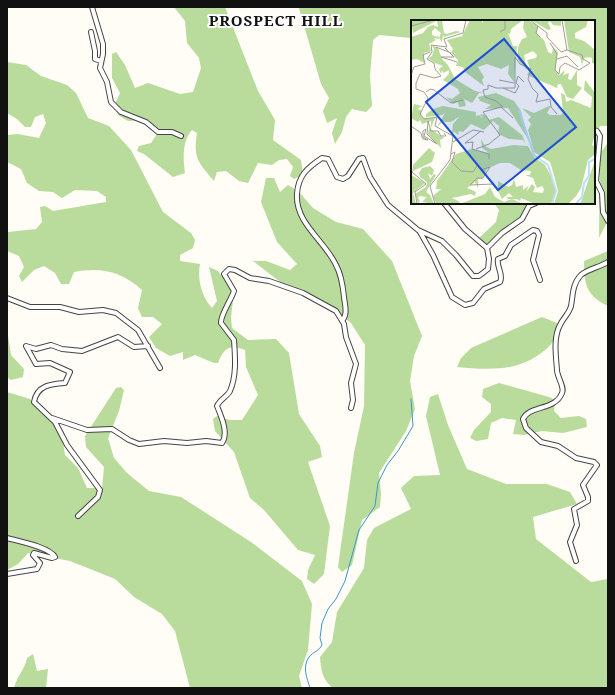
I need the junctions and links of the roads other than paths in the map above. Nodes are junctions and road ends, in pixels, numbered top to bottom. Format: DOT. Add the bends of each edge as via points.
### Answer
graph roads {
  1 [pos="92,7"];
  2 [pos="91,32"];
  3 [pos="101,61"];
  4 [pos="595,130"];
  5 [pos="181,136"];
  6 [pos="445,204"];
  7 [pos="534,204"];
  8 [pos="608,221"];
  9 [pos="418,230"];
  10 [pos="487,248"];
  11 [pos="608,262"];
  12 [pos="540,280"];
  13 [pos="7,298"];
  14 [pos="342,321"];
  15 [pos="148,346"];
  16 [pos="160,368"];
  17 [pos="352,408"];
  18 [pos="52,418"];
  19 [pos="78,516"];
  20 [pos="7,538"];
  21 [pos="576,561"];
  22 [pos="7,574"];
  1 -- 3 [label="street" via="103,44"];
  2 -- 3 [label="street" via="95,60"];
  3 -- 5 [label="street" via="100,68 116,108 128,116 146,122 158,132 172,132"];
  4 -- 8 [label="street" via="600,136 596,181 603,195 603,212"];
  6 -- 10 [label="street" via="465,229"];
  7 -- 10 [label="street" via="529,206 520,220"];
  9 -- 10 [label="street" via="442,241 473,276 483,274 488,269"];
  9 -- 12 [label="street" via="452,297 465,305 473,303 483,290 500,282 502,278 498,259 533,230 538,231 539,235 533,260"];
  9 -- 14 [label="street" via="384,200 368,174 363,158 359,159 345,179 337,176 326,158 322,158 304,172 297,187 297,205 308,227 336,265 346,313"];
  11 -- 21 [label="street" via="587,271 573,288 569,310 559,328 556,345 557,372 563,389 561,395 553,404 527,414 523,419 526,428 541,442 558,446 576,458 597,464 583,485 588,501 574,509 577,525 570,542"];
  13 -- 15 [label="street" via="30,307 60,307 79,312 111,311 121,315 134,326"];
  14 -- 17 [label="street" via="356,364 350,387"];
  14 -- 18 [label="street" via="333,309 309,296 228,269 224,274 234,291 221,323 234,340 235,370 229,392 217,406 224,420 222,443 164,441 139,444 112,429 87,430"];
  15 -- 16 [label="street"];
  15 -- 18 [label="street" via="134,347 118,337 82,351 51,345 36,349 26,346 36,364 50,363 70,372 64,383 49,384 34,398 35,405"];
  18 -- 19 [label="street" via="65,437 67,445 100,490 98,497"];
  20 -- 22 [label="street" via="38,547 55,556 52,558 34,553 40,563 37,569"];
}
